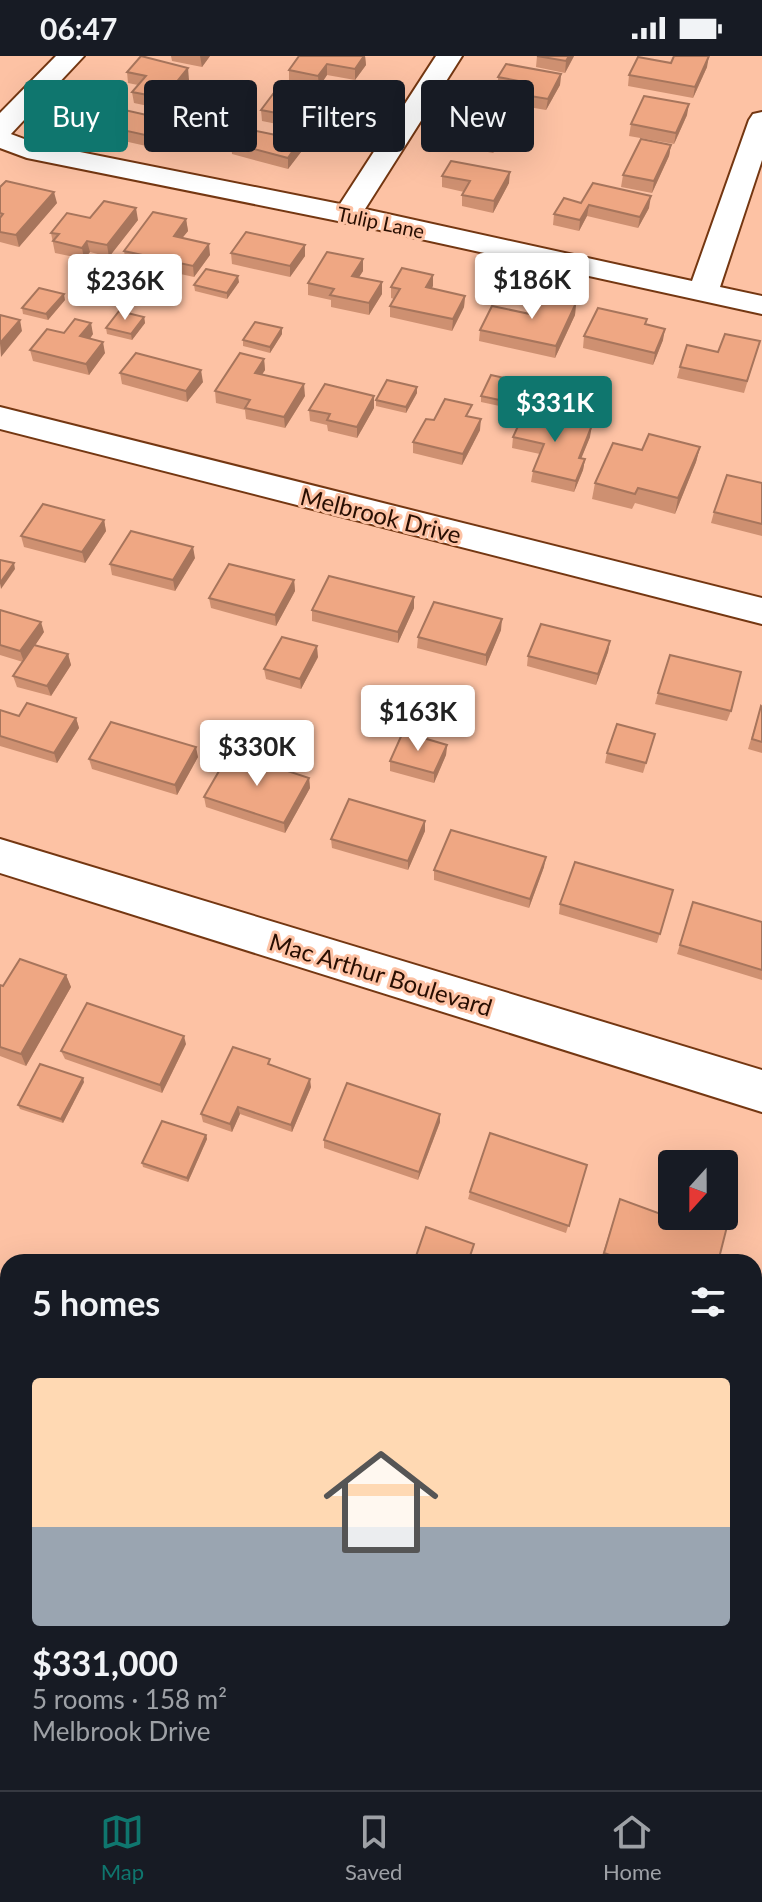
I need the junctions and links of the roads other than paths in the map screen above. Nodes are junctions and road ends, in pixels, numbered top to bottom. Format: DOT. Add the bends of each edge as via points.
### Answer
graph roads {
  1 [pos="71,56"];
  2 [pos="449,56"];
  3 [pos="762,120"];
  4 [pos="0,129"];
  5 [pos="0,138"];
  6 [pos="348,214"];
  7 [pos="703,292"];
  8 [pos="762,305"];
  9 [pos="0,418"];
  10 [pos="762,611"];
  11 [pos="0,856"];
  12 [pos="762,1091"];
  1 -- 4 [label="street"];
  2 -- 6 [label="street"];
  3 -- 7 [label="street"];
  5 -- 6 [label="street, Tulip Lane" via="27,150"];
  6 -- 7 [label="street, Tulip Lane"];
  7 -- 8 [label="street, Tulip Lane"];
  9 -- 10 [label="street, Melbrook Drive"];
  11 -- 12 [label="street, Mac Arthur Boulevard"];
}
